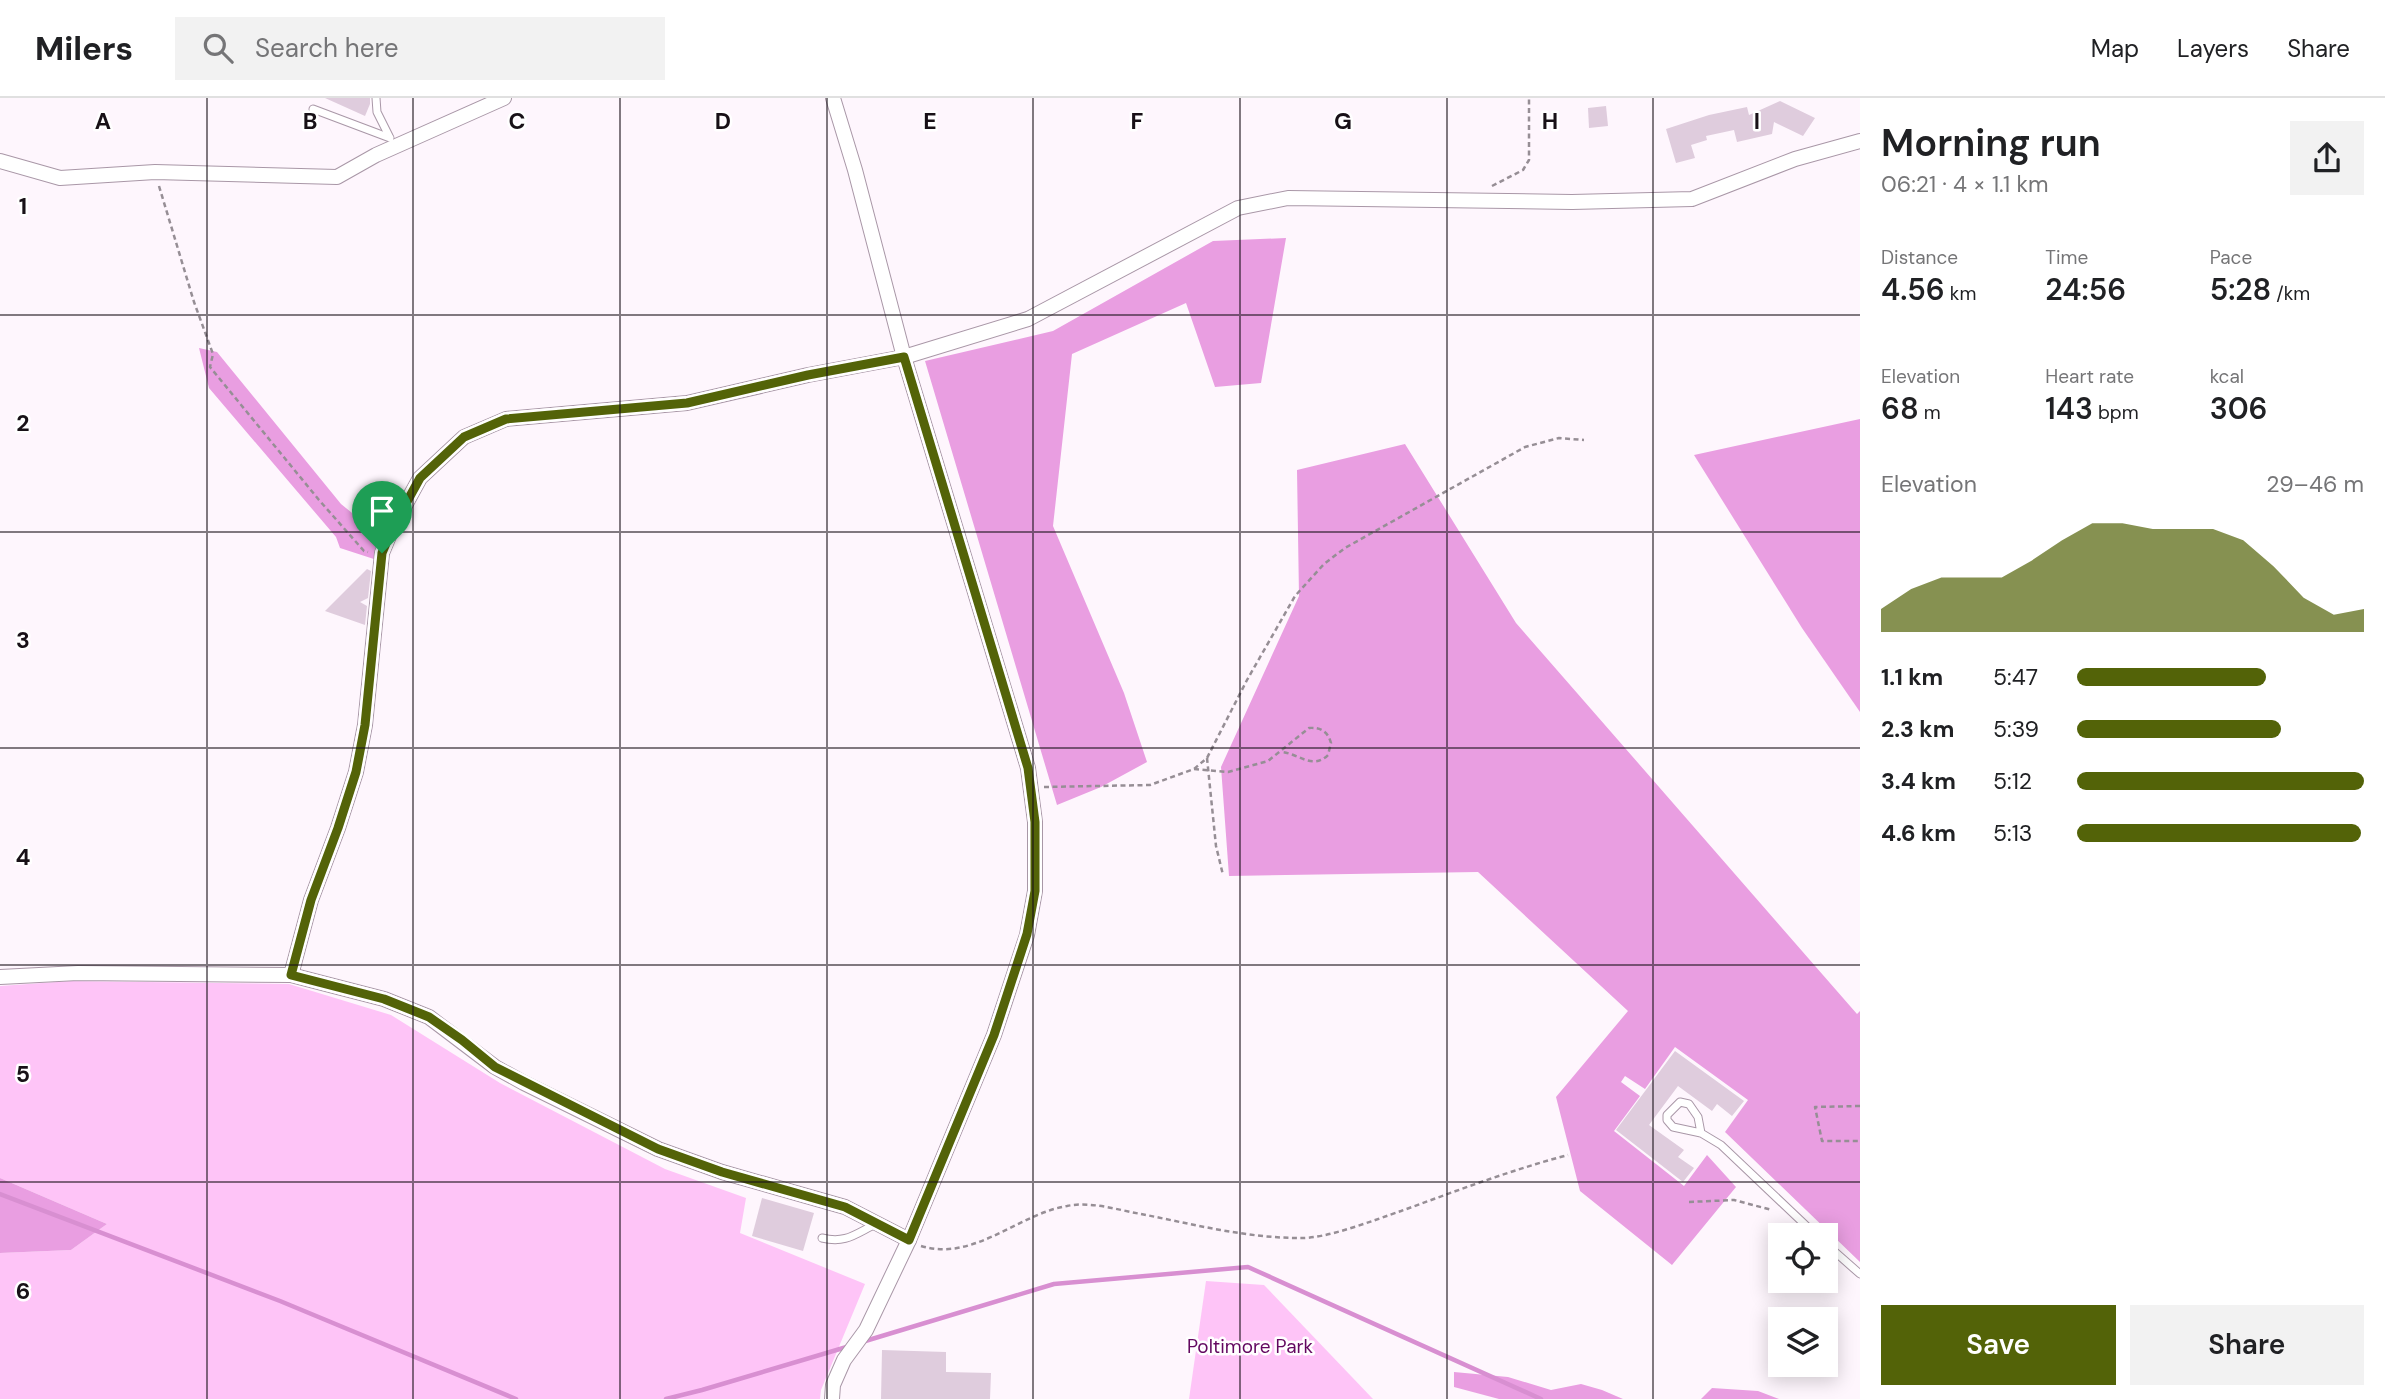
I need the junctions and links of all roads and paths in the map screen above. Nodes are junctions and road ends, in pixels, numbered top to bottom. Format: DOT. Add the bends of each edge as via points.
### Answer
graph roads {
  1 [pos="376,98"];
  2 [pos="833,98"];
  3 [pos="1529,98"];
  4 [pos="493,99"];
  5 [pos="313,109"];
  6 [pos="1860,141"];
  7 [pos="393,142"];
  8 [pos="0,162"];
  9 [pos="155,172"];
  10 [pos="1479,200"];
  11 [pos="904,357"];
  12 [pos="1584,440"];
  13 [pos="382,553"];
  14 [pos="1282,752"];
  15 [pos="1207,758"];
  16 [pos="1194,769"];
  17 [pos="1208,771"];
  18 [pos="1031,787"];
  19 [pos="1223,875"];
  20 [pos="291,975"];
  21 [pos="0,977"];
  22 [pos="1860,1106"];
  23 [pos="1701,1133"];
  24 [pos="1860,1141"];
  25 [pos="1568,1155"];
  26 [pos="1689,1202"];
  27 [pos="1776,1212"];
  28 [pos="878,1223"];
  29 [pos="1803,1223"];
  30 [pos="822,1238"];
  31 [pos="909,1240"];
  32 [pos="1838,1255"];
  33 [pos="1860,1274"];
  34 [pos="832,1399"];
  1 -- 7 [label="lane" via="377,112"];
  2 -- 11 [label="street"];
  3 -- 10 [label="path" via="1528,160 1523,170 1482,191"];
  4 -- 7 [label="street"];
  5 -- 7 [label="lane"];
  6 -- 10 [label="street" via="1795,159 1692,199"];
  7 -- 9 [label="street" via="337,177"];
  8 -- 9 [label="street" via="60,178"];
  9 -- 13 [label="path" via="213,354 210,367 364,551"];
  10 -- 11 [label="street" via="1288,198 1238,208 1028,319"];
  11 -- 13 [label="street" via="687,403 506,419 464,437 420,478"];
  11 -- 18 [label="street"];
  12 -- 15 [label="path" via="1559,438 1525,447 1324,564 1295,596"];
  13 -- 20 [label="street" via="356,772 311,900"];
  14 -- 14 [label="path" via="1309,728 1321,729 1331,743 1328,755 1318,762"];
  14 -- 17 [label="path" via="1242,770"];
  15 -- 16 [label="path"];
  15 -- 17 [label="path"];
  16 -- 17 [label="path"];
  16 -- 18 [label="path" via="1150,785"];
  17 -- 19 [label="path"];
  18 -- 31 [label="street" via="1035,891 1027,934 994,1035"];
  20 -- 21 [label="street"];
  20 -- 28 [label="street" via="384,999 429,1017 495,1067 658,1149 845,1207"];
  22 -- 24 [label="path" via="1815,1107 1822,1141"];
  23 -- 23 [label="lane" via="1673,1127 1667,1115 1680,1102 1689,1104"];
  23 -- 29 [label="lane" via="1721,1145"];
  25 -- 31 [label="path" via="1357,1226 1302,1239 1068,1205 974,1244 924,1248"];
  26 -- 27 [label="path" via="1734,1200"];
  28 -- 30 [label="lane" via="849,1239"];
  28 -- 31 [label="street"];
  31 -- 34 [label="street" via="866,1330 844,1360"];
  32 -- 33 [label="lane"];
}
